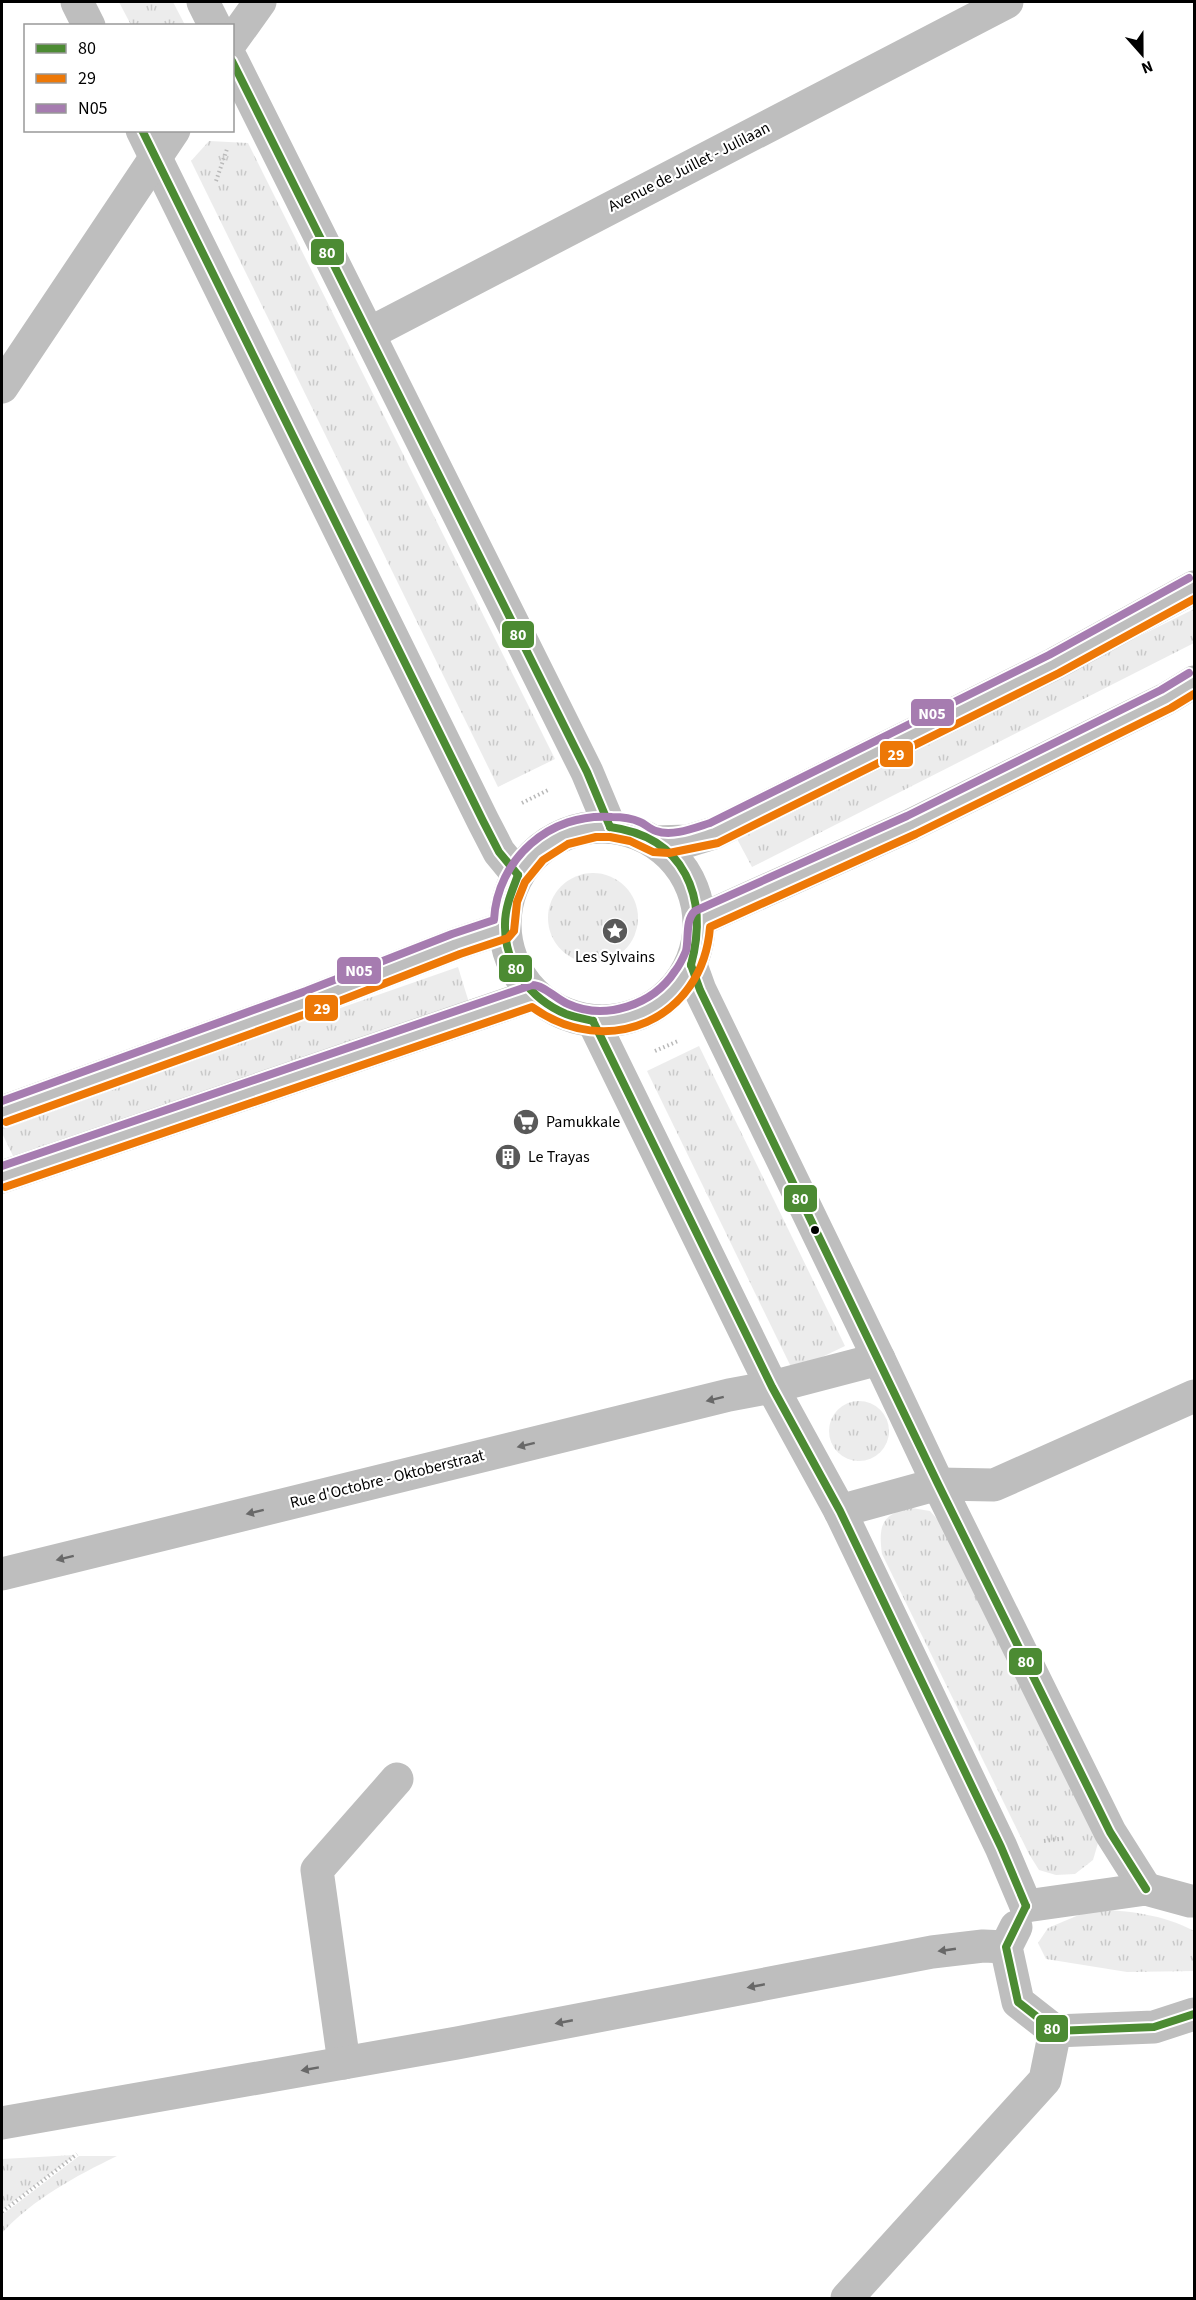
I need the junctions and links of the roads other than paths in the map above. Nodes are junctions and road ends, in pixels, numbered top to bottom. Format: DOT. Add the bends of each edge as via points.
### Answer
graph roads {
  1 [pos="77,2"];
  2 [pos="203,2"];
  3 [pos="260,2"];
  4 [pos="1007,2"];
  5 [pos="88,24"];
  6 [pos="214,24"];
  7 [pos="234,37"];
  8 [pos="234,64"];
  9 [pos="171,132"];
  10 [pos="149,145"];
  11 [pos="370,333"];
  12 [pos="2,387"];
  13 [pos="1194,587"];
  14 [pos="1194,682"];
  15 [pos="610,827"];
  16 [pos="655,842"];
  17 [pos="518,875"];
  18 [pos="700,921"];
  19 [pos="504,928"];
  20 [pos="691,965"];
  21 [pos="534,995"];
  22 [pos="593,1022"];
  23 [pos="2,1112"];
  24 [pos="2,1178"];
  25 [pos="879,1359"];
  26 [pos="772,1387"];
  27 [pos="1194,1396"];
  28 [pos="938,1484"];
  29 [pos="840,1511"];
  30 [pos="2,1574"];
  31 [pos="397,1779"];
  32 [pos="1146,1890"];
  33 [pos="1193,1903"];
  34 [pos="1026,1906"];
  35 [pos="1006,1947"];
  36 [pos="1194,2014"];
  37 [pos="1055,2031"];
  38 [pos="344,2063"];
  39 [pos="2,2123"];
  40 [pos="846,2298"];
  1 -- 5 [label="street"];
  2 -- 6 [label="street"];
  3 -- 7 [label="street"];
  4 -- 11 [label="street, Avenue de Juillet - Julilaan"];
  8 -- 11 [label="street"];
  9 -- 10 [label="street"];
  10 -- 12 [label="street"];
  10 -- 17 [label="street" via="483,821 499,852"];
  11 -- 15 [label="street" via="582,761"];
  13 -- 16 [label="street" via="1054,664 714,833"];
  14 -- 18 [label="street" via="911,825"];
  15 -- 16 [label="street" via="633,831"];
  15 -- 17 [label="street" via="567,833 548,842 530,857"];
  16 -- 18 [label="street" via="682,868 697,902"];
  17 -- 19 [label="street" via="509,891"];
  18 -- 20 [label="street"];
  19 -- 21 [label="street" via="508,952 518,975"];
  19 -- 23 [label="street"];
  20 -- 22 [label="street" via="661,1002 617,1021"];
  20 -- 25 [label="street"];
  21 -- 22 [label="street" via="561,1013"];
  21 -- 24 [label="street"];
  22 -- 26 [label="street"];
  25 -- 26 [label="street, Rue d'Octobre - Oktoberstraat"];
  25 -- 28 [label="street"];
  26 -- 29 [label="street"];
  26 -- 30 [label="street, Rue d'Octobre - Oktoberstraat, one-way"];
  27 -- 28 [label="street" via="994,1485"];
  28 -- 29 [label="street"];
  28 -- 32 [label="street" via="1110,1832"];
  29 -- 34 [label="street"];
  31 -- 38 [label="street" via="317,1870"];
  32 -- 33 [label="street"];
  32 -- 34 [label="street"];
  34 -- 35 [label="street"];
  35 -- 37 [label="street" via="1017,2002"];
  35 -- 38 [label="street, one-way" via="932,1952"];
  36 -- 37 [label="street" via="1154,2027"];
  37 -- 40 [label="street" via="1045,2080"];
  38 -- 39 [label="street, one-way"];
}
